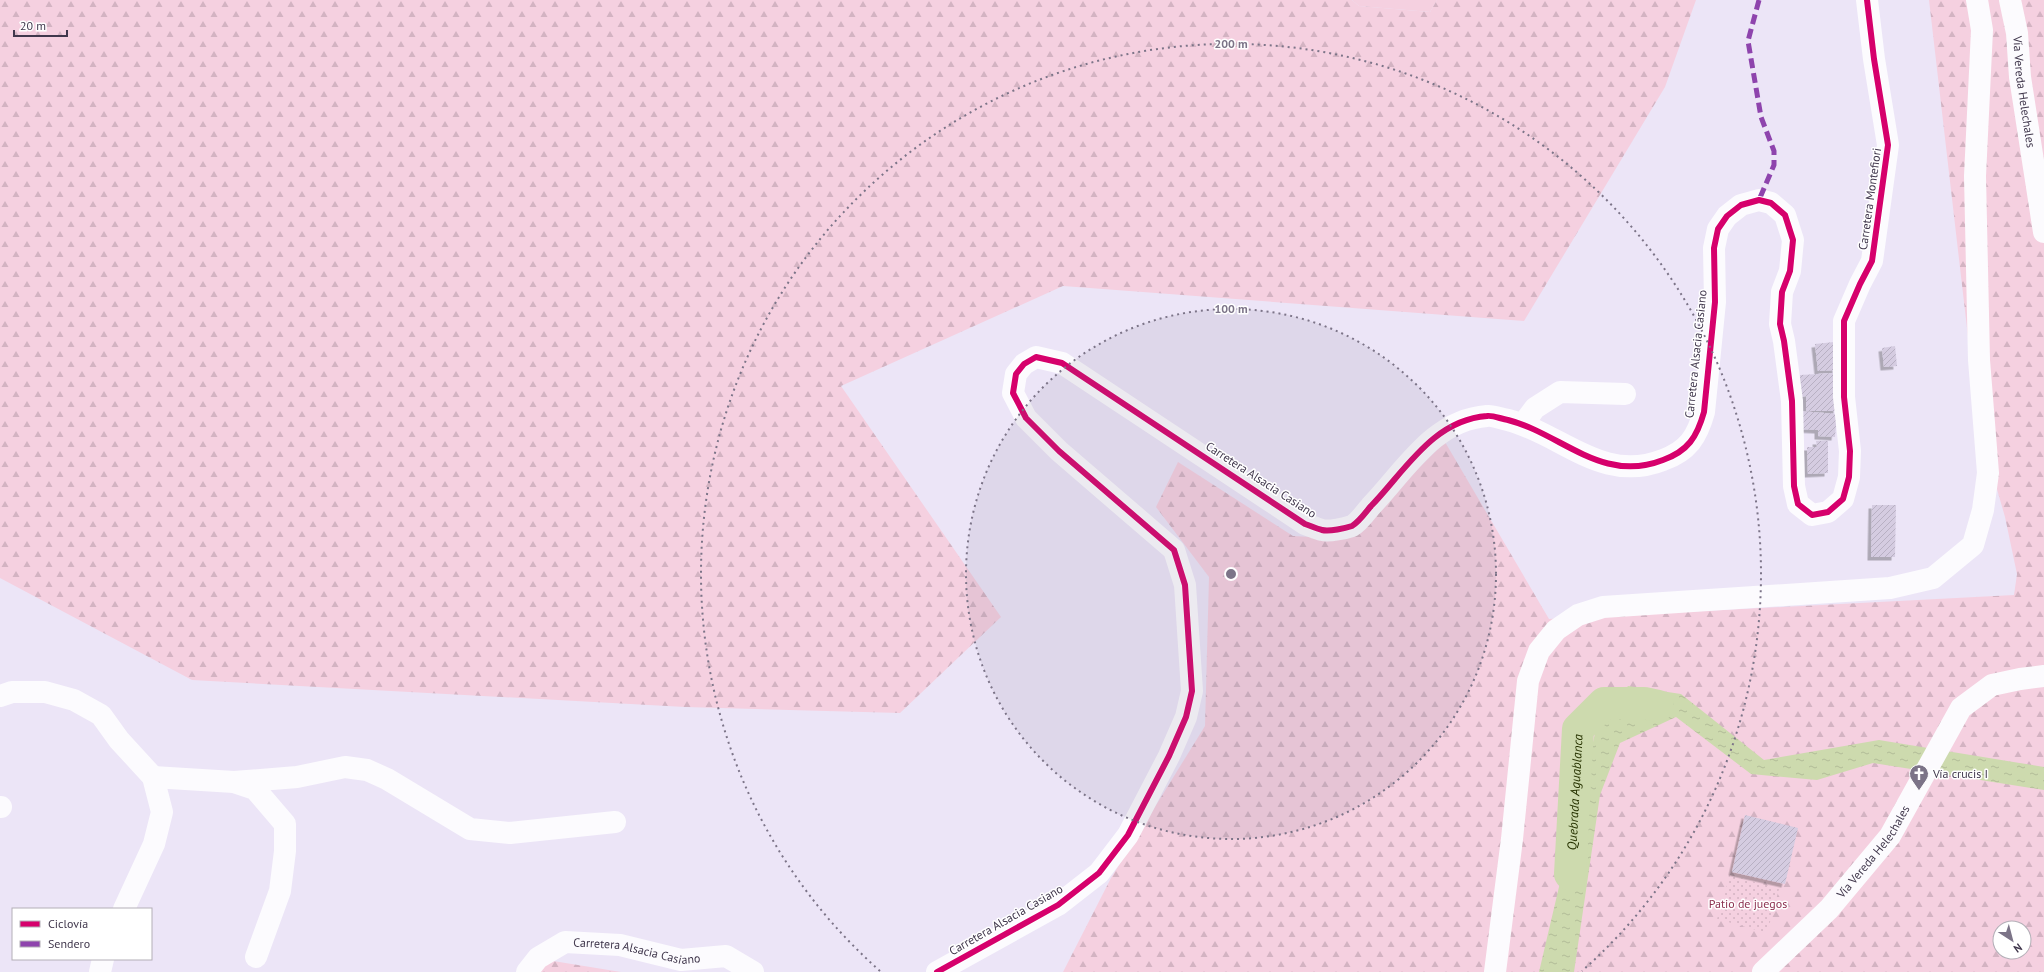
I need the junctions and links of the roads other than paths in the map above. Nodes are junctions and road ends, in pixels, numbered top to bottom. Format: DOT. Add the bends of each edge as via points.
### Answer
graph roads {
  1 [pos="1867,0"];
  2 [pos="1977,0"];
  3 [pos="2010,0"];
  4 [pos="2044,232"];
  5 [pos="1625,394"];
  6 [pos="1844,396"];
  7 [pos="1523,424"];
  8 [pos="2044,676"];
  9 [pos="0,696"];
  10 [pos="153,777"];
  11 [pos="234,782"];
  12 [pos="616,822"];
  13 [pos="124,908"];
  14 [pos="988,944"];
  15 [pos="256,957"];
  16 [pos="103,960"];
  17 [pos="100,972"];
  18 [pos="528,972"];
  19 [pos="752,972"];
  20 [pos="937,972"];
  21 [pos="967,972"];
  22 [pos="1495,972"];
  23 [pos="1763,972"];
  1 -- 6 [label="street, Carretera Montefiori" via="1888,144 1872,261 1844,320"];
  2 -- 22 [label="street" via="1982,30 1975,176 1979,360 1988,473 1983,510 1973,545 1933,578 1890,588 1603,607 1578,615 1556,630 1539,652 1528,681"];
  3 -- 4 [label="street, Vía Vereda Helechales" via="2018,33 2020,76"];
  5 -- 7 [label="street" via="1560,392 1535,408"];
  6 -- 7 [label="street, Carretera Alsacia Casiano" via="1850,451 1849,477 1843,499 1828,512 1812,515 1798,504 1794,486 1792,402 1780,324 1782,292 1790,271 1793,240 1785,215 1771,203 1759,200 1741,205 1727,216 1718,228 1714,248 1715,302 1704,412 1699,429 1691,442 1676,456 1652,465 1633,468 1608,464 1572,450"];
  7 -- 14 [label="street, Carretera Alsacia Casiano" via="1489,416 1465,419 1442,432 1414,456 1352,526 1323,531 1305,524 1062,363 1036,357 1024,364 1016,374 1013,393 1026,418 1059,451 1174,550 1185,585 1192,691 1186,716 1169,756 1128,835 1099,873 1058,905"];
  8 -- 23 [label="street, Vía Vereda Helechales" via="1992,685 1961,708 1890,836 1829,909"];
  9 -- 10 [label="street" via="12,692 45,692 74,700 101,715 119,740"];
  10 -- 11 [label="street"];
  10 -- 13 [label="street" via="162,812 154,844"];
  11 -- 12 [label="street" via="297,777 344,767 367,770 387,779 470,829 510,833"];
  11 -- 15 [label="street" via="255,788 285,824 285,851 280,891"];
  14 -- 20 [label="street, Carretera Alsacia Casiano"];
  14 -- 21 [label="street"];
  16 -- 17 [label="street"];
  18 -- 19 [label="street, Carretera Alsacia Casiano" via="538,958 565,942 620,945 681,960 726,956"];
}
